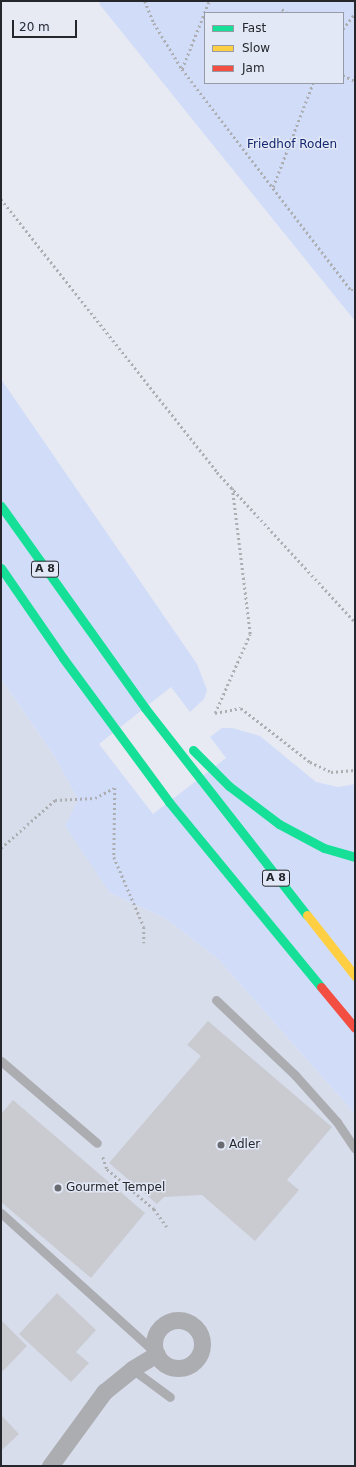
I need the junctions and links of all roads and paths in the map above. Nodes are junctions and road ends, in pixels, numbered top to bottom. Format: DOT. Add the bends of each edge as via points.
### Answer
graph roads {
  1 [pos="145,1"];
  2 [pos="209,1"];
  3 [pos="282,9"];
  4 [pos="205,12"];
  5 [pos="286,12"];
  6 [pos="355,13"];
  7 [pos="204,14"];
  8 [pos="344,29"];
  9 [pos="182,69"];
  10 [pos="344,75"];
  11 [pos="355,81"];
  12 [pos="312,84"];
  13 [pos="274,186"];
  14 [pos="1,199"];
  15 [pos="355,290"];
  16 [pos="232,488"];
  17 [pos="1,506"];
  18 [pos="1,568"];
  19 [pos="355,622"];
  20 [pos="148,705"];
  21 [pos="176,731"];
  22 [pos="186,742"];
  23 [pos="355,770"];
  24 [pos="1,848"];
  25 [pos="355,857"];
  26 [pos="144,943"];
  27 [pos="355,976"];
  28 [pos="216,1000"];
  29 [pos="355,1028"];
  30 [pos="1,1061"];
  31 [pos="97,1143"];
  32 [pos="355,1149"];
  33 [pos="105,1162"];
  34 [pos="1,1213"];
  35 [pos="168,1227"];
  36 [pos="157,1354"];
  37 [pos="132,1369"];
  38 [pos="170,1397"];
  39 [pos="50,1466"];
  1 -- 9 [label="path" via="154,23"];
  2 -- 4 [label="path"];
  3 -- 5 [label="path"];
  6 -- 8 [label="path"];
  7 -- 9 [label="path"];
  9 -- 13 [label="path"];
  10 -- 11 [label="path"];
  12 -- 13 [label="path"];
  13 -- 15 [label="path" via="351,290"];
  14 -- 16 [label="path"];
  16 -- 19 [label="path"];
  16 -- 23 [label="path" via="250,634 215,713 241,708 310,762 331,772"];
  17 -- 20 [label="highway, A 8" via="90,632"];
  18 -- 29 [label="highway" via="169,802"];
  20 -- 21 [label="highway"];
  20 -- 27 [label="highway, A 8" via="198,779"];
  22 -- 25 [label="highway" via="210,770 279,824 324,848"];
  24 -- 26 [label="path" via="55,800 95,798 115,788 114,857 144,927"];
  28 -- 32 [label="lane" via="295,1075 337,1122"];
  30 -- 31 [label="lane"];
  33 -- 35 [label="path" via="107,1169 154,1209"];
  34 -- 36 [label="lane"];
  36 -- 37 [label="street"];
  37 -- 38 [label="lane"];
  37 -- 39 [label="street" via="104,1392"];
}
